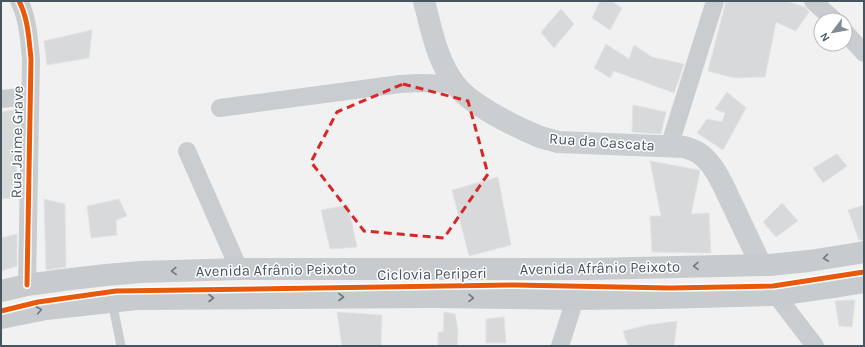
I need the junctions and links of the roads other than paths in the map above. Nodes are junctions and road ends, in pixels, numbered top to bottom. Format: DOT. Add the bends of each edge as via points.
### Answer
graph roads {
  1 [pos="19,1"];
  2 [pos="424,1"];
  3 [pos="714,1"];
  4 [pos="812,1"];
  5 [pos="825,12"];
  6 [pos="853,41"];
  7 [pos="864,53"];
  8 [pos="454,84"];
  9 [pos="30,96"];
  10 [pos="1,99"];
  11 [pos="220,108"];
  12 [pos="669,147"];
  13 [pos="187,151"];
  14 [pos="864,252"];
  15 [pos="760,265"];
  16 [pos="239,269"];
  17 [pos="864,282"];
  18 [pos="27,285"];
  19 [pos="1,292"];
  20 [pos="776,294"];
  21 [pos="575,299"];
  22 [pos="112,301"];
  23 [pos="1,318"];
  24 [pos="121,346"];
  25 [pos="560,346"];
  26 [pos="815,346"];
  1 -- 9 [label="street, Rua Jaime Grave" via="27,22 31,59"];
  2 -- 8 [label="main road, Rua da Cascata" via="440,57"];
  3 -- 12 [label="street"];
  4 -- 5 [label="street"];
  6 -- 7 [label="street"];
  8 -- 11 [label="street" via="400,84"];
  8 -- 12 [label="main road, Rua da Cascata" via="472,100 505,120 558,142"];
  9 -- 10 [label="street"];
  9 -- 18 [label="street, Rua Jaime Grave"];
  12 -- 15 [label="main road, Rua da Cascata" via="694,150 711,165"];
  13 -- 16 [label="street"];
  14 -- 15 [label="main road, Avenida Afrânio Peixoto, one-way" via="809,261"];
  15 -- 16 [label="main road, Avenida Afrânio Peixoto, one-way" via="591,269"];
  16 -- 18 [label="main road, Avenida Afrânio Peixoto, one-way" via="134,272"];
  17 -- 20 [label="main road, Avenida Afrânio Peixoto"];
  18 -- 19 [label="main road, Avenida Afrânio Peixoto"];
  20 -- 21 [label="main road, Avenida Afrânio Peixoto"];
  20 -- 26 [label="street"];
  22 -- 21 [label="main road, Avenida Afrânio Peixoto, one-way" via="323,297"];
  21 -- 25 [label="street"];
  23 -- 22 [label="main road, Avenida Afrânio Peixoto, one-way" via="46,309"];
  22 -- 24 [label="lane"];
}
